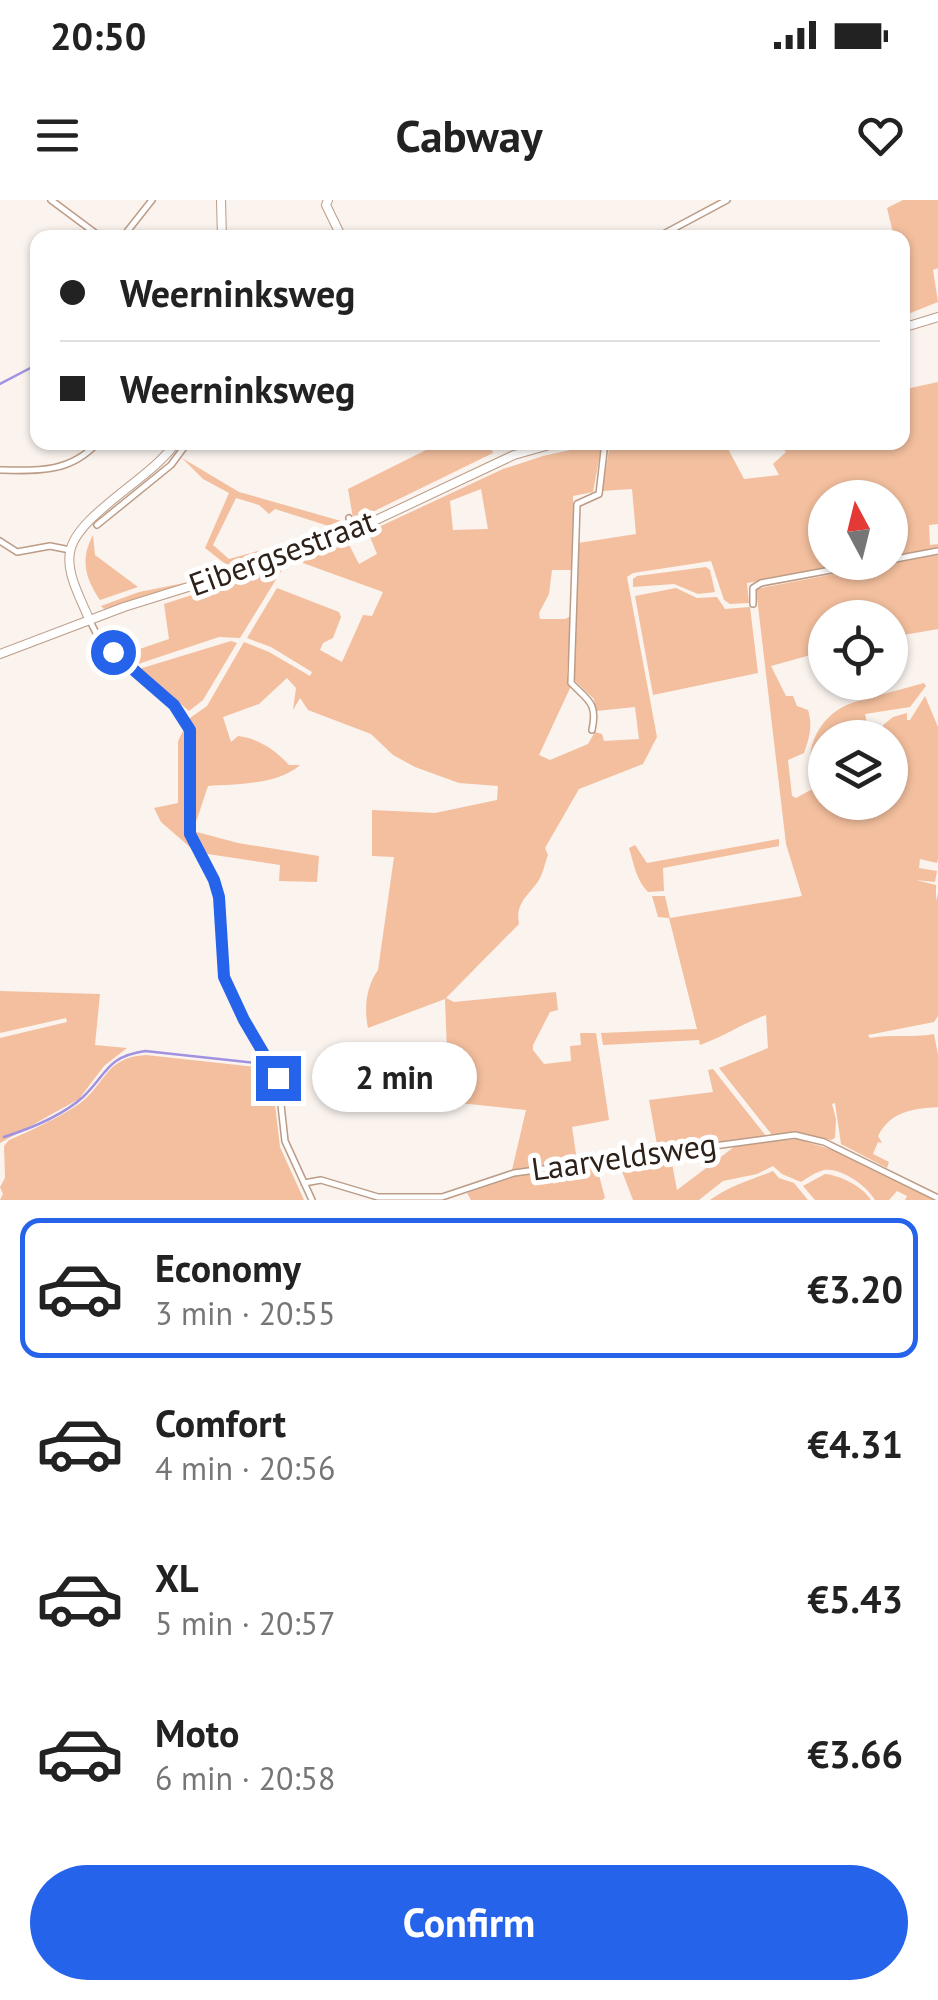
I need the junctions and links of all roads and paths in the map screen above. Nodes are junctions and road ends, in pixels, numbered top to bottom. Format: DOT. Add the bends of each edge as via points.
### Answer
graph roads {
  1 [pos="51,200"];
  2 [pos="152,200"];
  3 [pos="221,200"];
  4 [pos="328,200"];
  5 [pos="727,200"];
  6 [pos="91,230"];
  7 [pos="128,230"];
  8 [pos="222,230"];
  9 [pos="338,230"];
  10 [pos="671,230"];
  11 [pos="938,319"];
  12 [pos="910,326"];
  13 [pos="89,450"];
  14 [pos="170,450"];
  15 [pos="182,450"];
  16 [pos="534,450"];
  17 [pos="604,450"];
  18 [pos="0,470"];
  19 [pos="349,518"];
  20 [pos="97,525"];
  21 [pos="358,532"];
  22 [pos="0,541"];
  23 [pos="70,550"];
  24 [pos="938,551"];
  25 [pos="908,557"];
  26 [pos="808,574"];
  27 [pos="753,604"];
  28 [pos="89,619"];
  29 [pos="0,654"];
  30 [pos="592,730"];
  31 [pos="304,1183"];
  32 [pos="938,1198"];
  33 [pos="312,1200"];
  1 -- 6 [label="street"];
  2 -- 7 [label="street"];
  3 -- 8 [label="main road"];
  4 -- 9 [label="main road"];
  5 -- 10 [label="street"];
  11 -- 12 [label="main road"];
  13 -- 18 [label="street" via="59,468"];
  14 -- 23 [label="main road" via="84,526"];
  15 -- 20 [label="street"];
  16 -- 21 [label="main road, Eibergsestraat"];
  17 -- 30 [label="street" via="599,494 576,504 575,522 571,683 592,700"];
  19 -- 21 [label="street"];
  21 -- 28 [label="main road, Eibergsestraat"];
  22 -- 23 [label="street" via="17,552"];
  23 -- 28 [label="main road"];
  24 -- 25 [label="street"];
  26 -- 27 [label="street" via="762,583 753,588"];
  28 -- 29 [label="main road, Eibergsestraat"];
  28 -- 31 [label="street" via="101,643 174,705 190,730 190,834 219,897 224,977 278,1078 285,1141"];
  31 -- 32 [label="street, Laarveldsweg" via="321,1180 378,1197 442,1197 514,1172 795,1135 824,1142"];
  31 -- 33 [label="street"];
}
